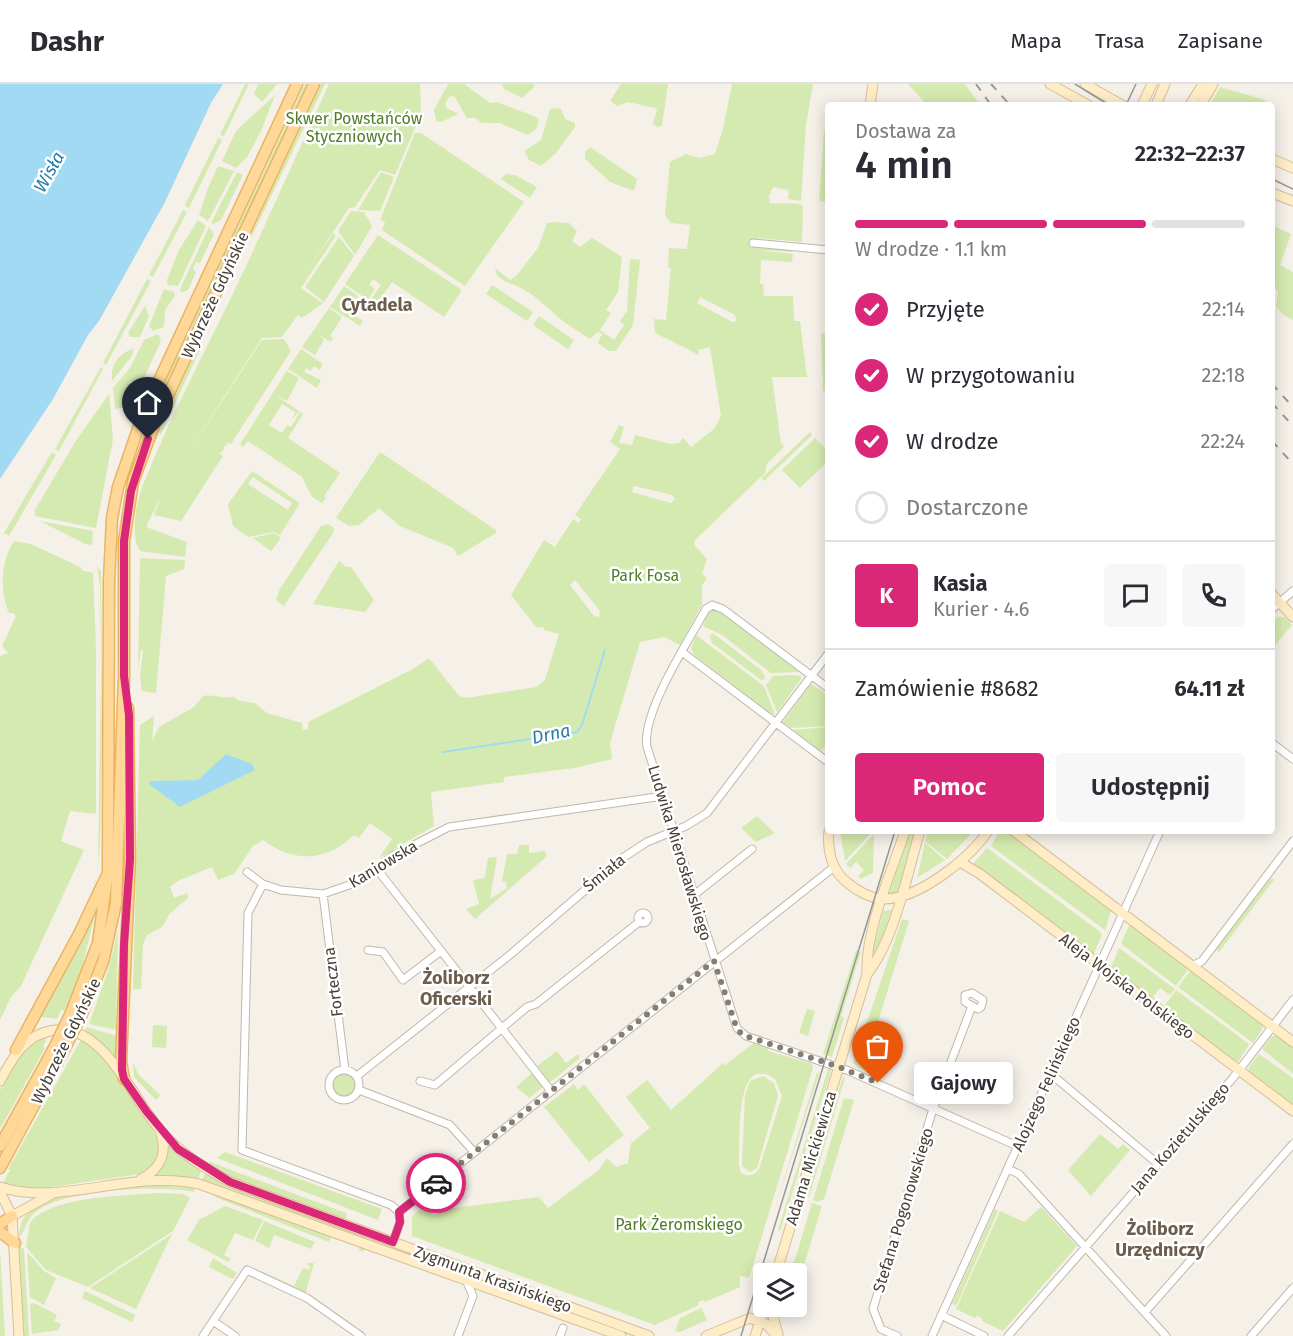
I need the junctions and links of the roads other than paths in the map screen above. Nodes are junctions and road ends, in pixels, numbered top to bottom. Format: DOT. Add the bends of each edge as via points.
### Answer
graph roads {
  1 [pos="297,84"];
  2 [pos="314,84"];
  3 [pos="873,84"];
  4 [pos="1050,84"];
  5 [pos="1085,84"];
  6 [pos="1152,84"];
  7 [pos="1203,84"];
  8 [pos="1213,84"];
  9 [pos="1164,87"];
  10 [pos="870,102"];
  11 [pos="1083,102"];
  12 [pos="1117,102"];
  13 [pos="1143,102"];
  14 [pos="1157,102"];
  15 [pos="1192,102"];
  16 [pos="1203,102"];
  17 [pos="1275,160"];
  18 [pos="1293,168"];
  19 [pos="1275,194"];
  20 [pos="1293,201"];
  21 [pos="753,243"];
  22 [pos="825,250"];
  23 [pos="1293,591"];
  24 [pos="1276,606"];
  25 [pos="1293,617"];
  26 [pos="682,652"];
  27 [pos="825,658"];
  28 [pos="124,676"];
  29 [pos="812,676"];
  30 [pos="825,686"];
  31 [pos="776,722"];
  32 [pos="1275,745"];
  33 [pos="1293,759"];
  34 [pos="825,760"];
  35 [pos="663,796"];
  36 [pos="674,832"];
  37 [pos="829,834"];
  38 [pos="904,834"];
  39 [pos="919,834"];
  40 [pos="984,834"];
  41 [pos="1018,834"];
  42 [pos="1159,834"];
  43 [pos="1293,841"];
  44 [pos="752,849"];
  45 [pos="960,862"];
  46 [pos="834,867"];
  47 [pos="375,868"];
  48 [pos="108,871"];
  49 [pos="247,872"];
  50 [pos="263,884"];
  51 [pos="322,894"];
  52 [pos="694,895"];
  53 [pos="900,896"];
  54 [pos="883,899"];
  55 [pos="1123,913"];
  56 [pos="639,922"];
  57 [pos="368,950"];
  58 [pos="441,951"];
  59 [pos="714,961"];
  60 [pos="1099,965"];
  61 [pos="1192,966"];
  62 [pos="867,975"];
  63 [pos="470,987"];
  64 [pos="1293,1000"];
  65 [pos="972,1006"];
  66 [pos="76,1016"];
  67 [pos="1273,1026"];
  68 [pos="502,1027"];
  69 [pos="1293,1042"];
  70 [pos="16,1050"];
  71 [pos="839,1067"];
  72 [pos="345,1070"];
  73 [pos="1239,1071"];
  74 [pos="1051,1074"];
  75 [pos="357,1076"];
  76 [pos="124,1079"];
  77 [pos="0,1080"];
  78 [pos="420,1081"];
  79 [pos="359,1090"];
  80 [pos="551,1091"];
  81 [pos="933,1109"];
  82 [pos="1293,1111"];
  83 [pos="158,1128"];
  84 [pos="1293,1144"];
  85 [pos="0,1146"];
  86 [pos="1017,1146"];
  87 [pos="474,1152"];
  88 [pos="1158,1164"];
  89 [pos="1,1165"];
  90 [pos="1008,1169"];
  91 [pos="136,1180"];
  92 [pos="0,1187"];
  93 [pos="0,1192"];
  94 [pos="56,1192"];
  95 [pos="399,1212"];
  96 [pos="12,1216"];
  97 [pos="0,1224"];
  98 [pos="0,1232"];
  99 [pos="15,1243"];
  100 [pos="392,1247"];
  101 [pos="1086,1247"];
  102 [pos="779,1263"];
  103 [pos="465,1279"];
  104 [pos="489,1288"];
  105 [pos="1293,1288"];
  106 [pos="473,1296"];
  107 [pos="1145,1312"];
  108 [pos="941,1315"];
  109 [pos="760,1317"];
  110 [pos="773,1317"];
  111 [pos="759,1320"];
  112 [pos="213,1321"];
  113 [pos="562,1328"];
  114 [pos="459,1335"];
  115 [pos="935,1335"];
  116 [pos="19,1336"];
  117 [pos="203,1336"];
  118 [pos="235,1336"];
  119 [pos="361,1336"];
  120 [pos="560,1336"];
  121 [pos="621,1336"];
  122 [pos="650,1336"];
  123 [pos="706,1336"];
  124 [pos="755,1336"];
  125 [pos="778,1336"];
  126 [pos="897,1336"];
  127 [pos="984,1336"];
  128 [pos="1008,1336"];
  129 [pos="1166,1336"];
  130 [pos="1251,1336"];
  1 -- 48 [label="main road, Wybrzeże Gdyńskie" via="142,417 118,487 110,562"];
  2 -- 28 [label="main road, Wybrzeże Gdyńskie" via="140,462 124,534"];
  3 -- 10 [label="main road"];
  4 -- 11 [label="main road"];
  5 -- 12 [label="main road"];
  6 -- 13 [label="main road"];
  7 -- 15 [label="main road"];
  8 -- 16 [label="main road"];
  9 -- 14 [label="main road"];
  17 -- 18 [label="main road"];
  19 -- 20 [label="main road"];
  21 -- 22 [label="street"];
  23 -- 24 [label="street"];
  24 -- 25 [label="main road"];
  26 -- 29 [label="street, Ludwika Mierosławskiego" via="706,609 714,605"];
  26 -- 31 [label="street"];
  26 -- 35 [label="street, Ludwika Mierosławskiego" via="669,673 646,738"];
  27 -- 29 [label="street, Śmiała"];
  28 -- 66 [label="main road, Wybrzeże Gdyńskie" via="116,903 103,962"];
  28 -- 76 [label="main road" via="129,715 130,859 122,1012"];
  29 -- 30 [label="street"];
  29 -- 31 [label="street, Śmiała"];
  31 -- 34 [label="street"];
  31 -- 36 [label="street, Śmiała" via="711,809"];
  32 -- 33 [label="street"];
  35 -- 36 [label="street, Ludwika Mierosławskiego"];
  35 -- 47 [label="street, Kaniowska" via="449,827"];
  36 -- 52 [label="street, Ludwika Mierosławskiego"];
  36 -- 63 [label="street, Śmiała" via="647,842 621,859"];
  37 -- 46 [label="main road"];
  38 -- 54 [label="main road, Adama Mickiewicza"];
  39 -- 53 [label="main road, Adama Mickiewicza"];
  40 -- 45 [label="main road"];
  41 -- 55 [label="main road"];
  42 -- 55 [label="street, Alojzego Felińskiego"];
  43 -- 61 [label="street" via="1202,961"];
  44 -- 52 [label="street"];
  45 -- 53 [label="main road"];
  45 -- 60 [label="main road, Aleja Wojska Polskiego"];
  46 -- 54 [label="main road" via="854,888"];
  46 -- 59 [label="street"];
  47 -- 51 [label="street, Kaniowska" via="353,884"];
  47 -- 58 [label="street"];
  48 -- 66 [label="main road, Wybrzeże Gdyńskie" via="98,943"];
  48 -- 70 [label="main road" via="79,934"];
  49 -- 50 [label="street"];
  50 -- 51 [label="street, Kaniowska" via="290,892"];
  50 -- 95 [label="street" via="248,914 242,1150 391,1205"];
  51 -- 72 [label="street, Forteczna"];
  52 -- 59 [label="street, Ludwika Mierosławskiego"];
  53 -- 54 [label="main road"];
  53 -- 62 [label="main road, Adama Mickiewicza" via="876,964"];
  54 -- 62 [label="main road, Adama Mickiewicza"];
  55 -- 60 [label="street, Alojzego Felińskiego"];
  55 -- 61 [label="main road"];
  56 -- 68 [label="street" via="536,1005 527,1007"];
  57 -- 58 [label="street" via="383,952 404,980"];
  58 -- 63 [label="street"];
  59 -- 71 [label="street, Ludwika Mierosławskiego" via="741,1033"];
  59 -- 80 [label="street"];
  60 -- 73 [label="main road, Aleja Wojska Polskiego"];
  60 -- 74 [label="street, Alojzego Felińskiego"];
  61 -- 67 [label="main road"];
  62 -- 71 [label="main road, Adama Mickiewicza"];
  63 -- 68 [label="street"];
  63 -- 75 [label="street, Śmiała"];
  64 -- 67 [label="street, Jana Kozietulskiego"];
  65 -- 81 [label="street, Stefana Pogonowskiego"];
  66 -- 85 [label="main road, Wybrzeże Gdyńskie, bridge" via="52,1050"];
  66 -- 89 [label="main road, Wybrzeże Gdyńskie, bridge" via="65,1048"];
  67 -- 69 [label="main road"];
  67 -- 73 [label="street, Jana Kozietulskiego"];
  68 -- 78 [label="street" via="435,1085"];
  68 -- 80 [label="street"];
  70 -- 76 [label="main road, Zygmunta Krasińskiego" via="51,1031 79,1033 98,1046"];
  70 -- 77 [label="main road"];
  71 -- 81 [label="street, Ludwika Mierosławskiego"];
  71 -- 102 [label="main road, Adama Mickiewicza"];
  72 -- 75 [label="street"];
  72 -- 79 [label="street" via="332,1077 330,1092 343,1101 353,1098"];
  73 -- 82 [label="main road, Aleja Wojska Polskiego"];
  73 -- 88 [label="street, Jana Kozietulskiego"];
  74 -- 86 [label="street, Alojzego Felińskiego"];
  74 -- 88 [label="street"];
  75 -- 79 [label="street"];
  76 -- 83 [label="main road, Zygmunta Krasińskiego"];
  79 -- 87 [label="street" via="450,1125"];
  80 -- 87 [label="street"];
  81 -- 86 [label="street, Ludwika Mierosławskiego"];
  81 -- 126 [label="street, Stefana Pogonowskiego" via="872,1311 881,1329"];
  83 -- 91 [label="main road" via="163,1157 156,1168"];
  83 -- 100 [label="main road, Zygmunta Krasińskiego" via="193,1161 230,1182"];
  84 -- 107 [label="street"];
  86 -- 90 [label="street, Alojzego Felińskiego"];
  87 -- 95 [label="street"];
  88 -- 101 [label="street, Jana Kozietulskiego"];
  90 -- 101 [label="street" via="1019,1174"];
  90 -- 108 [label="street, Alojzego Felińskiego"];
  91 -- 94 [label="main road, Zygmunta Krasińskiego"];
  91 -- 100 [label="main road, Zygmunta Krasińskiego" via="182,1181 212,1187"];
  92 -- 94 [label="main road, Zygmunta Krasińskiego" via="22,1192"];
  93 -- 96 [label="main road"];
  94 -- 96 [label="main road"];
  95 -- 100 [label="street"];
  96 -- 97 [label="main road"];
  96 -- 99 [label="main road"];
  98 -- 99 [label="main road"];
  99 -- 116 [label="main road"];
  100 -- 103 [label="main road, Zygmunta Krasińskiego"];
  100 -- 122 [label="main road, Zygmunta Krasińskiego"];
  101 -- 107 [label="street"];
  101 -- 128 [label="street, Jana Kozietulskiego"];
  103 -- 104 [label="main road, Zygmunta Krasińskiego"];
  103 -- 106 [label="street"];
  104 -- 106 [label="street"];
  104 -- 121 [label="main road, Zygmunta Krasińskiego"];
  105 -- 130 [label="street"];
  106 -- 114 [label="street"];
  107 -- 129 [label="street"];
  108 -- 115 [label="street, Alojzego Felińskiego"];
  108 -- 127 [label="street"];
  109 -- 111 [label="main road"];
  110 -- 125 [label="main road"];
  111 -- 123 [label="main road" via="746,1318"];
  111 -- 124 [label="main road"];
  111 -- 125 [label="main road"];
  112 -- 117 [label="street"];
  112 -- 118 [label="street"];
  112 -- 119 [label="street" via="247,1270 307,1298"];
  113 -- 120 [label="street"];
}
